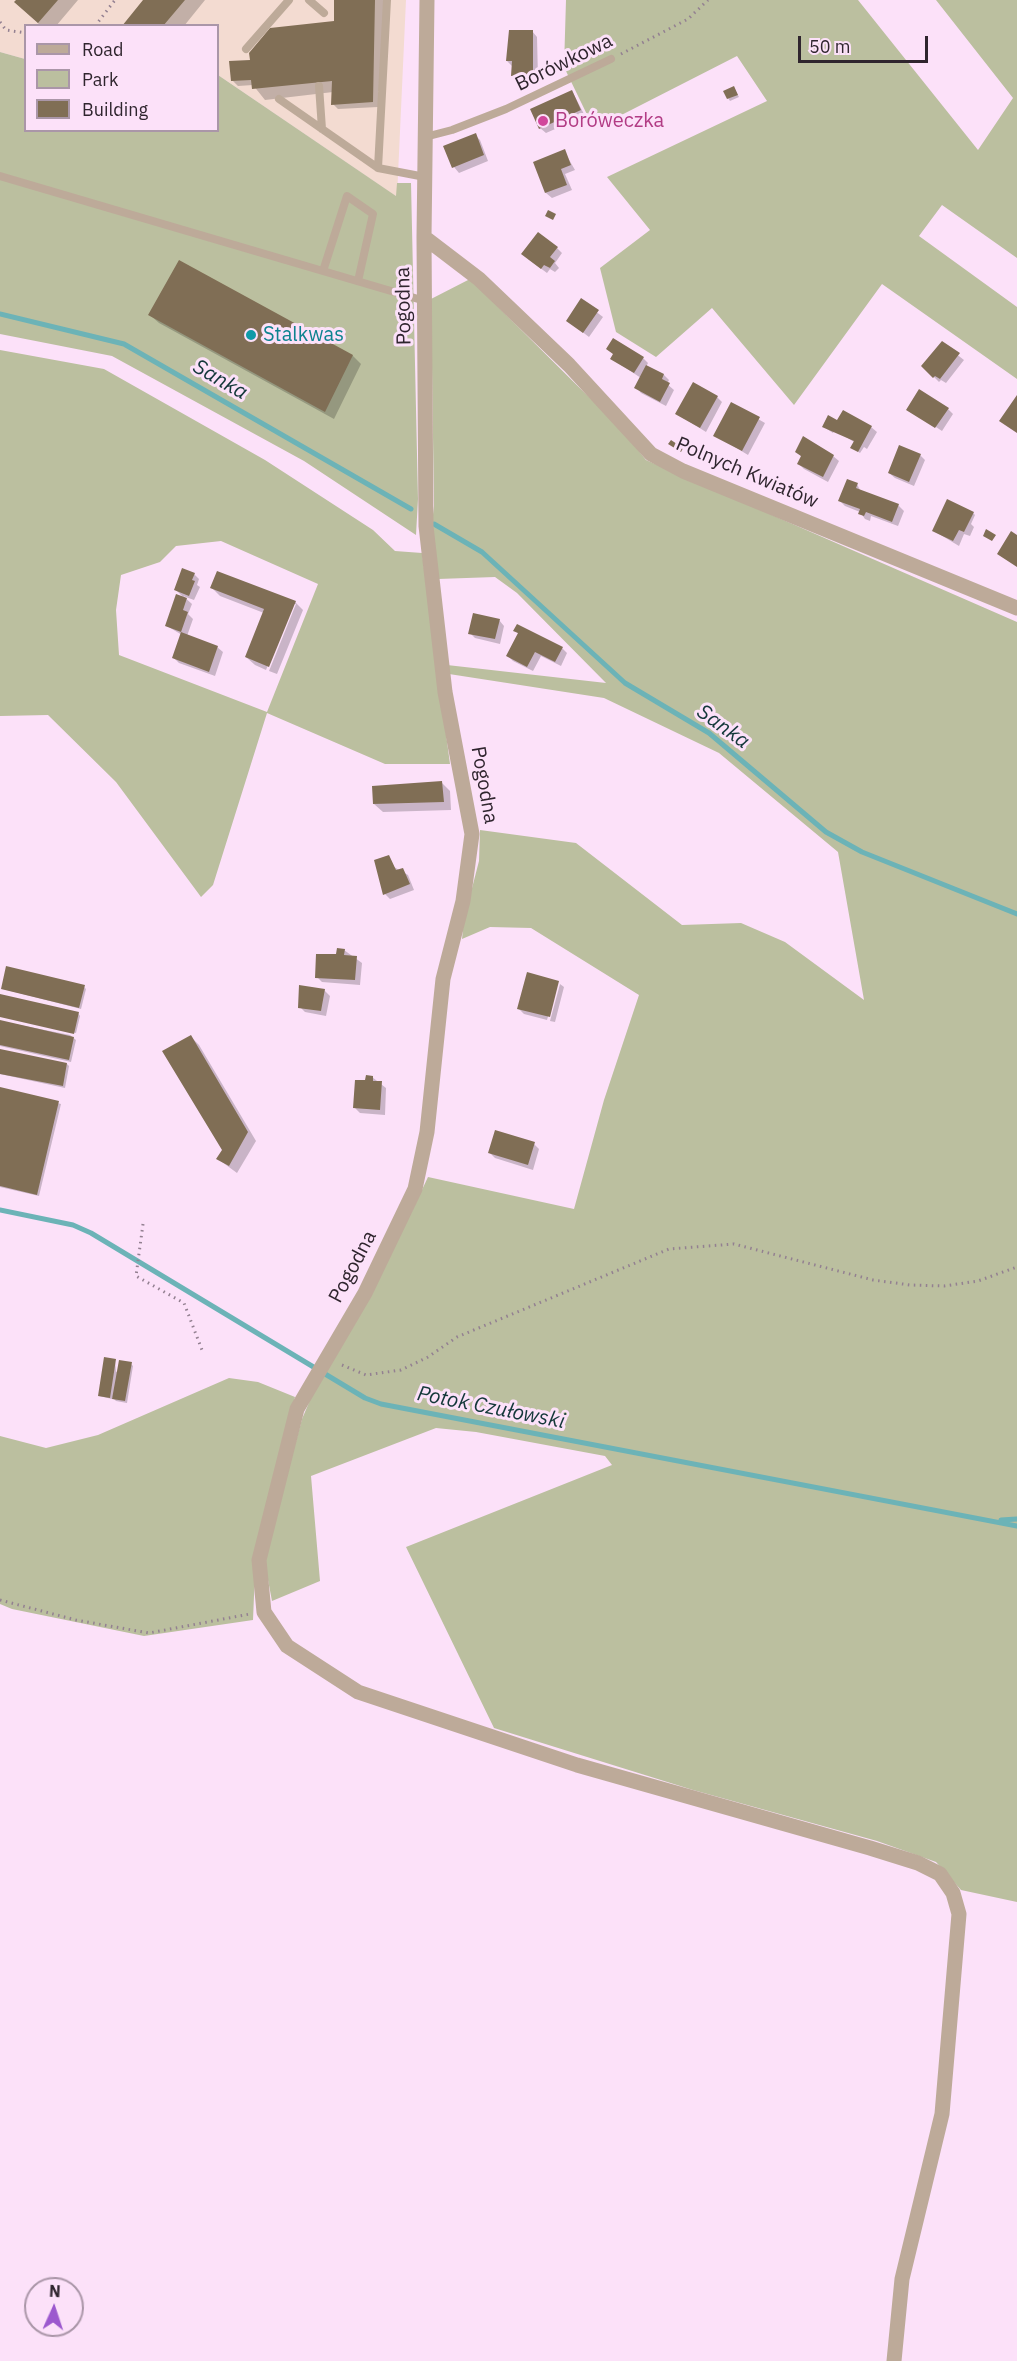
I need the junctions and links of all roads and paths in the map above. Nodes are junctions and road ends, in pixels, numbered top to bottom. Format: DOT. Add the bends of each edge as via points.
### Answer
graph roads {
  1 [pos="115,0"];
  2 [pos="289,0"];
  3 [pos="309,0"];
  4 [pos="387,0"];
  5 [pos="427,0"];
  6 [pos="708,0"];
  7 [pos="324,13"];
  8 [pos="0,22"];
  9 [pos="96,24"];
  10 [pos="24,33"];
  11 [pos="246,49"];
  12 [pos="611,59"];
  13 [pos="319,86"];
  14 [pos="279,99"];
  15 [pos="322,129"];
  16 [pos="425,137"];
  17 [pos="378,168"];
  18 [pos="0,176"];
  19 [pos="425,177"];
  20 [pos="424,237"];
  21 [pos="322,271"];
  22 [pos="358,281"];
  23 [pos="425,300"];
  24 [pos="1017,608"];
  25 [pos="142,1224"];
  26 [pos="1017,1267"];
  27 [pos="202,1350"];
  28 [pos="324,1358"];
  29 [pos="0,1600"];
  30 [pos="264,1611"];
  31 [pos="894,2361"];
  1 -- 9 [label="path"];
  2 -- 11 [label="lane"];
  3 -- 7 [label="lane"];
  4 -- 17 [label="lane"];
  5 -- 16 [label="street, Pogodna"];
  6 -- 12 [label="path, Borówkowa" via="688,19"];
  8 -- 10 [label="path" via="6,30"];
  12 -- 16 [label="lane, Borówkowa" via="506,109"];
  13 -- 15 [label="lane"];
  14 -- 15 [label="lane"];
  15 -- 17 [label="lane"];
  16 -- 19 [label="street, Pogodna"];
  17 -- 19 [label="lane"];
  18 -- 21 [label="lane"];
  19 -- 20 [label="street, Pogodna"];
  20 -- 23 [label="street, Pogodna"];
  20 -- 24 [label="street, Polnych Kwiatów" via="479,279 568,365 651,454 683,471"];
  21 -- 22 [label="lane"];
  21 -- 22 [label="lane" via="347,196 373,214"];
  22 -- 23 [label="lane"];
  23 -- 28 [label="street, Pogodna" via="426,526 445,692 472,834 463,901 443,979 428,1132 415,1189 365,1293"];
  25 -- 27 [label="path" via="136,1276 184,1303"];
  26 -- 28 [label="path" via="978,1281 910,1285 873,1280 734,1244 669,1249 457,1337 401,1370 366,1375"];
  28 -- 30 [label="street, Pogodna" via="297,1409 259,1560"];
  29 -- 30 [label="path" via="76,1620 149,1633"];
  30 -- 31 [label="street" via="287,1646 358,1692 577,1765 870,1848 940,1874 953,1893 959,1914 942,2114 902,2279"];
}
